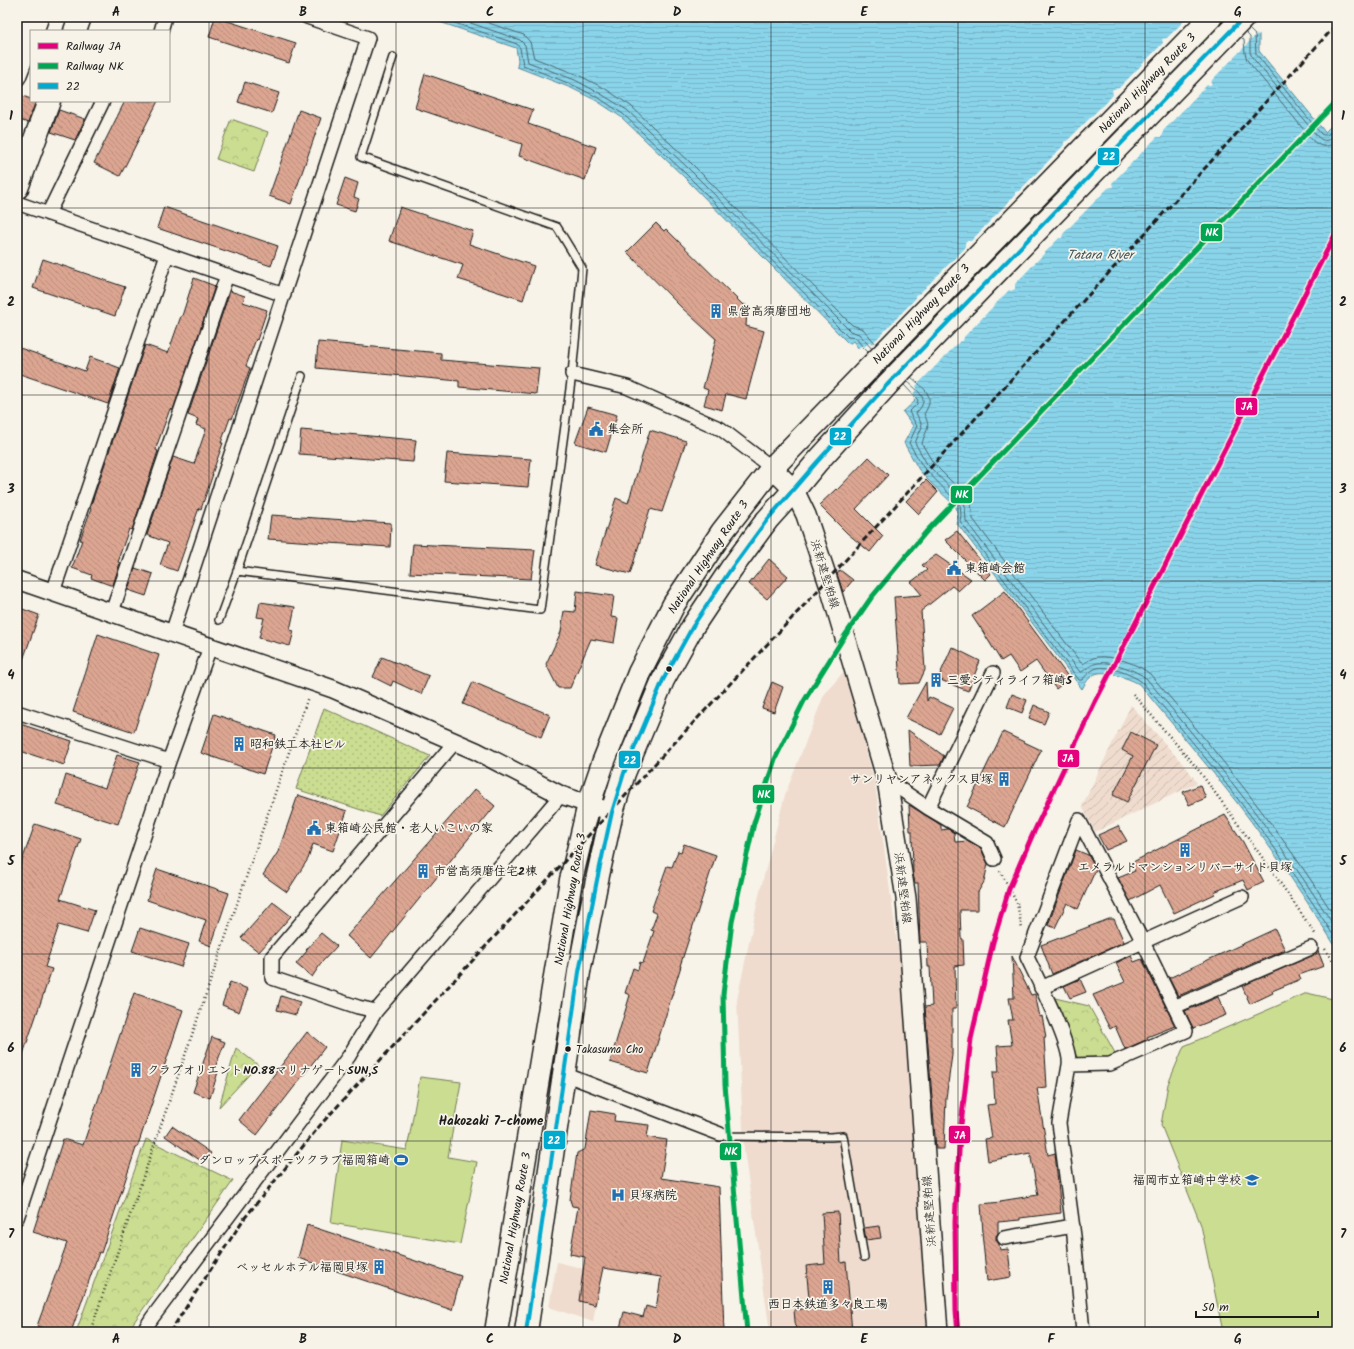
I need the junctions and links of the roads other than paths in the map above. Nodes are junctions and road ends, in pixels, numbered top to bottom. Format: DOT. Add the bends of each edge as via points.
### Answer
graph roads {
  1 [pos="28,17"];
  2 [pos="40,17"];
  3 [pos="72,17"];
  4 [pos="80,17"];
  5 [pos="165,17"];
  6 [pos="307,17"];
  7 [pos="1211,17"];
  8 [pos="1244,17"];
  9 [pos="35,30"];
  10 [pos="67,30"];
  11 [pos="75,30"];
  12 [pos="161,30"];
  13 [pos="30,44"];
  14 [pos="17,48"];
  15 [pos="393,57"];
  16 [pos="17,77"];
  17 [pos="40,102"];
  18 [pos="49,102"];
  19 [pos="103,102"];
  20 [pos="17,163"];
  21 [pos="17,188"];
  22 [pos="17,203"];
  23 [pos="48,214"];
  24 [pos="166,254"];
  25 [pos="227,275"];
  26 [pos="284,295"];
  27 [pos="572,374"];
  28 [pos="302,376"];
  29 [pos="772,468"];
  30 [pos="794,490"];
  31 [pos="237,571"];
  32 [pos="17,580"];
  33 [pos="53,592"];
  34 [pos="112,612"];
  35 [pos="218,620"];
  36 [pos="172,633"];
  37 [pos="210,647"];
  38 [pos="993,673"];
  39 [pos="17,712"];
  40 [pos="455,742"];
  41 [pos="169,761"];
  42 [pos="887,780"];
  43 [pos="562,795"];
  44 [pos="589,804"];
  45 [pos="928,808"];
  46 [pos="612,812"];
  47 [pos="994,859"];
  48 [pos="1242,897"];
  49 [pos="1143,942"];
  50 [pos="1317,943"];
  51 [pos="1041,988"];
  52 [pos="1174,1007"];
  53 [pos="376,1011"];
  54 [pos="1069,1065"];
  55 [pos="564,1074"];
  56 [pos="720,1134"];
  57 [pos="22,1189"];
  58 [pos="17,1218"];
  59 [pos="1073,1226"];
  60 [pos="1004,1238"];
  61 [pos="864,1257"];
  62 [pos="143,1332"];
  63 [pos="496,1332"];
  64 [pos="526,1332"];
  65 [pos="938,1332"];
  66 [pos="1083,1332"];
  1 -- 14 [label="highway"];
  2 -- 9 [label="street"];
  3 -- 10 [label="street"];
  4 -- 11 [label="highway"];
  5 -- 12 [label="street"];
  6 -- 26 [label="street" via="368,38"];
  7 -- 29 [label="highway, National Highway Route 3"];
  8 -- 30 [label="highway, National Highway Route 3" via="887,385"];
  13 -- 16 [label="street"];
  15 -- 27 [label="lane" via="361,157 557,227 582,268"];
  17 -- 20 [label="street"];
  18 -- 21 [label="highway"];
  19 -- 23 [label="street"];
  22 -- 23 [label="street"];
  23 -- 24 [label="street"];
  24 -- 25 [label="street"];
  24 -- 33 [label="street"];
  25 -- 26 [label="street"];
  25 -- 34 [label="street"];
  26 -- 36 [label="street"];
  27 -- 29 [label="street" via="627,387 721,429"];
  27 -- 31 [label="lane" via="540,610"];
  28 -- 31 [label="lane"];
  29 -- 30 [label="main road, 浜新建堅粕線"];
  29 -- 44 [label="highway, National Highway Route 3" via="722,532 674,604 639,673"];
  30 -- 42 [label="main road, 浜新建堅粕線" via="806,515 830,587"];
  30 -- 46 [label="highway, National Highway Route 3" via="767,520 689,632 662,680 624,773"];
  31 -- 35 [label="lane"];
  32 -- 33 [label="street"];
  33 -- 34 [label="street"];
  34 -- 36 [label="street"];
  36 -- 37 [label="street"];
  37 -- 40 [label="street" via="333,689"];
  37 -- 41 [label="street"];
  38 -- 45 [label="street"];
  39 -- 41 [label="street"];
  40 -- 43 [label="street"];
  40 -- 53 [label="street" via="272,957 272,978"];
  41 -- 57 [label="street"];
  42 -- 45 [label="street"];
  42 -- 65 [label="main road, 浜新建堅粕線" via="906,898"];
  43 -- 44 [label="street"];
  43 -- 53 [label="street"];
  44 -- 46 [label="street"];
  44 -- 63 [label="highway, National Highway Route 3" via="571,880"];
  45 -- 47 [label="street" via="988,843"];
  46 -- 55 [label="highway, National Highway Route 3" via="579,972"];
  48 -- 49 [label="street"];
  49 -- 51 [label="street"];
  49 -- 51 [label="street" via="1079,820 1027,957"];
  49 -- 52 [label="street"];
  50 -- 52 [label="street"];
  51 -- 54 [label="street" via="1064,1037 1070,1059"];
  52 -- 54 [label="street" via="1186,1031 1110,1064"];
  53 -- 62 [label="street" via="349,1056"];
  54 -- 59 [label="street" via="1059,1123"];
  55 -- 56 [label="street"];
  55 -- 64 [label="highway, National Highway Route 3"];
  56 -- 61 [label="lane" via="843,1136"];
  57 -- 58 [label="street"];
  59 -- 60 [label="street"];
  59 -- 66 [label="street"];
}
